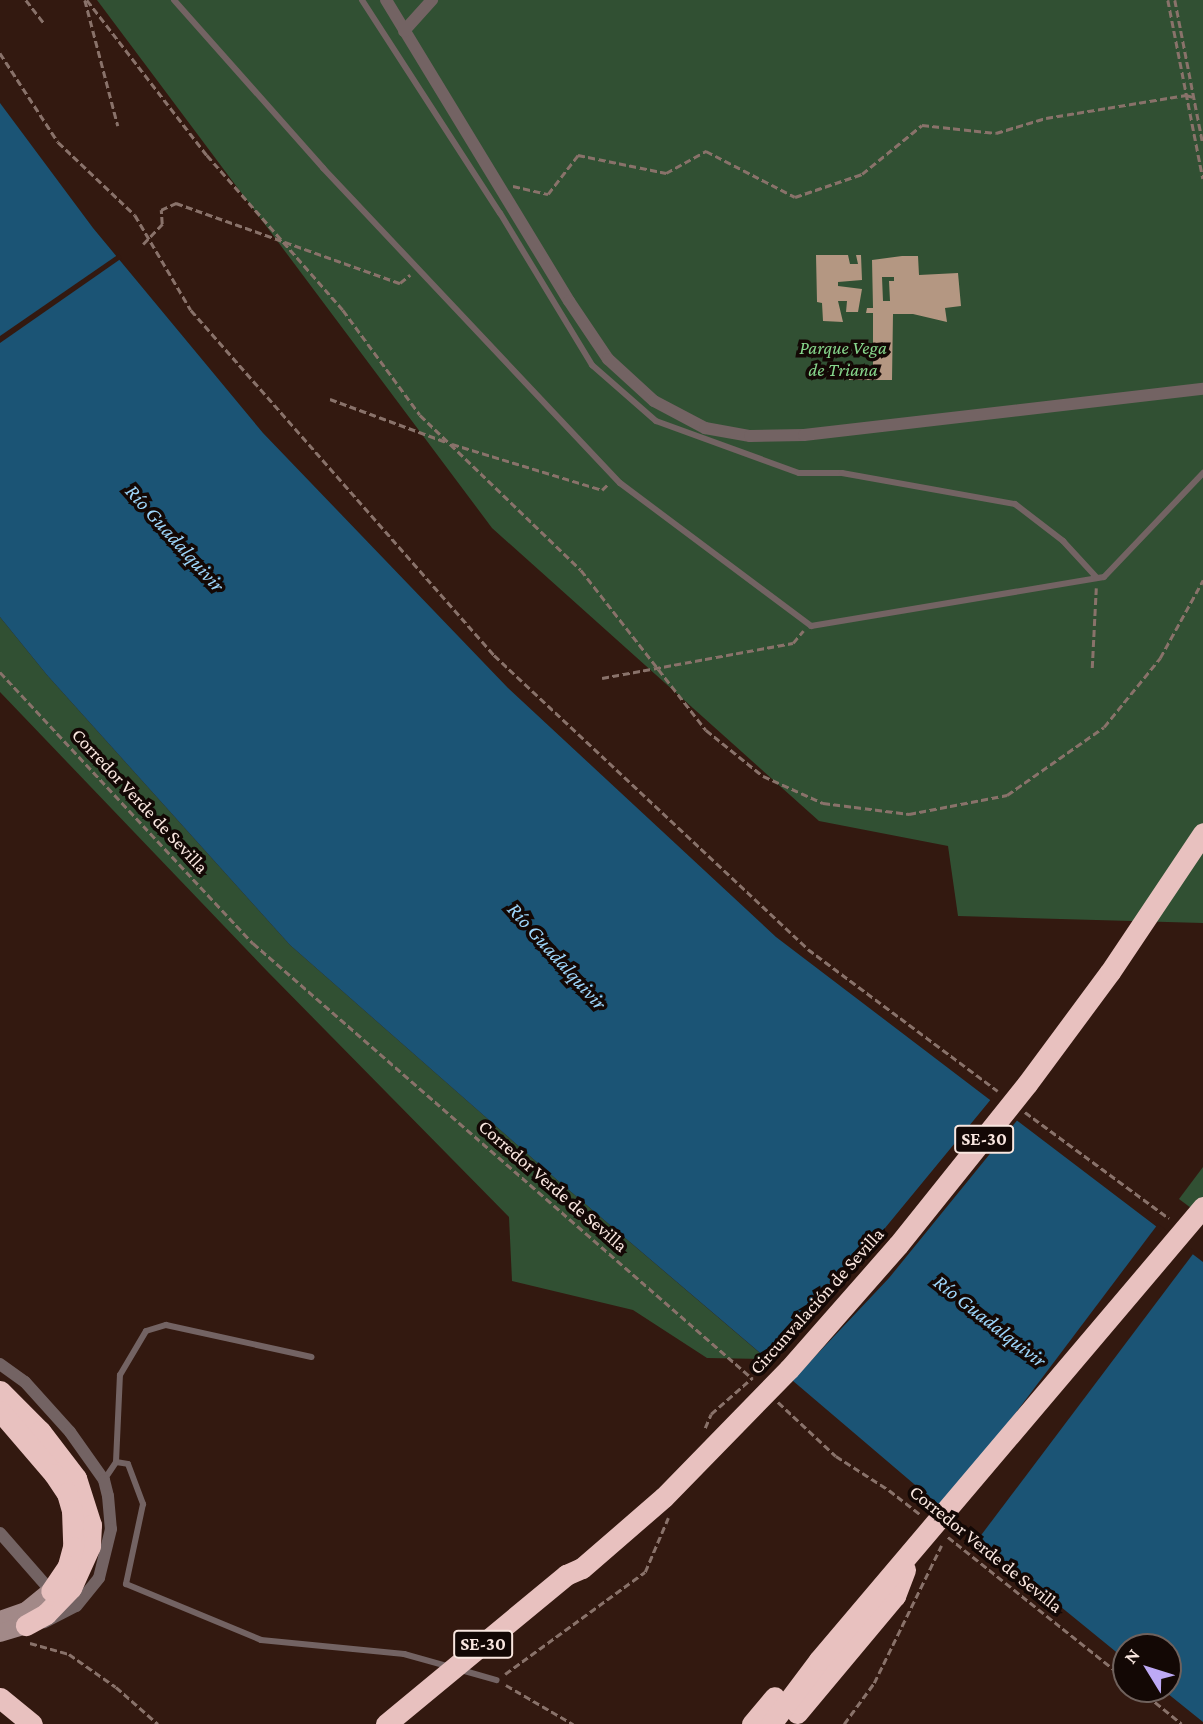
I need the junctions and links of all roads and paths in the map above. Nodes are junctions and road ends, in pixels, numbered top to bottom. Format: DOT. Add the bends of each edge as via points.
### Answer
graph roads {
  1 [pos="26,0"];
  2 [pos="86,0"];
  3 [pos="174,0"];
  4 [pos="362,0"];
  5 [pos="386,0"];
  6 [pos="432,0"];
  7 [pos="1168,0"];
  8 [pos="1175,0"];
  9 [pos="45,24"];
  10 [pos="404,31"];
  11 [pos="0,53"];
  12 [pos="1186,95"];
  13 [pos="1193,97"];
  14 [pos="118,126"];
  15 [pos="1203,144"];
  16 [pos="1203,178"];
  17 [pos="497,182"];
  18 [pos="147,236"];
  19 [pos="282,240"];
  20 [pos="143,243"];
  21 [pos="417,268"];
  22 [pos="1203,389"];
  23 [pos="331,399"];
  24 [pos="449,443"];
  25 [pos="1203,473"];
  26 [pos="615,477"];
  27 [pos="1097,578"];
  28 [pos="1203,580"];
  29 [pos="808,624"];
  30 [pos="658,668"];
  31 [pos="1092,668"];
  32 [pos="0,672"];
  33 [pos="602,678"];
  34 [pos="1203,833"];
  35 [pos="998,1091"];
  36 [pos="1020,1108"];
  37 [pos="1203,1206"];
  38 [pos="1171,1219"];
  39 [pos="312,1356"];
  40 [pos="0,1364"];
  41 [pos="752,1378"];
  42 [pos="762,1387"];
  43 [pos="0,1391"];
  44 [pos="771,1395"];
  45 [pos="0,1411"];
  46 [pos="701,1440"];
  47 [pos="116,1462"];
  48 [pos="104,1480"];
  49 [pos="668,1518"];
  50 [pos="927,1520"];
  51 [pos="0,1532"];
  52 [pos="911,1555"];
  53 [pos="582,1568"];
  54 [pos="51,1591"];
  55 [pos="0,1620"];
  56 [pos="0,1633"];
  57 [pos="27,1633"];
  58 [pos="819,1660"];
  59 [pos="1112,1668"];
  60 [pos="497,1680"];
  61 [pos="0,1698"];
  62 [pos="1156,1703"];
  63 [pos="32,1724"];
  64 [pos="158,1724"];
  65 [pos="386,1724"];
  66 [pos="410,1724"];
  67 [pos="573,1724"];
  68 [pos="752,1724"];
  69 [pos="771,1724"];
  70 [pos="788,1724"];
  71 [pos="844,1724"];
  72 [pos="1182,1724"];
  1 -- 9 [label="path"];
  2 -- 14 [label="path"];
  2 -- 19 [label="path" via="207,155"];
  3 -- 21 [label="lane"];
  4 -- 27 [label="lane" via="592,365 656,421 799,473 842,473 1015,504 1063,541"];
  5 -- 10 [label="street"];
  6 -- 10 [label="street"];
  7 -- 12 [label="path"];
  8 -- 13 [label="path"];
  10 -- 17 [label="street"];
  11 -- 18 [label="path" via="58,142 135,215"];
  12 -- 13 [label="path"];
  12 -- 16 [label="path"];
  12 -- 17 [label="path" via="1046,118 996,133 922,125 862,174 795,197 706,150 666,173 578,155 548,194"];
  13 -- 15 [label="path"];
  17 -- 22 [label="street" via="608,359 654,401 705,428 750,436 804,435"];
  18 -- 19 [label="path" via="162,223 161,210 176,203"];
  18 -- 20 [label="path"];
  18 -- 35 [label="path" via="191,310 494,655 808,949"];
  19 -- 21 [label="path" via="400,283"];
  19 -- 24 [label="path" via="344,310 420,415"];
  21 -- 26 [label="lane"];
  23 -- 24 [label="path"];
  24 -- 26 [label="path" via="602,490"];
  24 -- 30 [label="path" via="581,570"];
  25 -- 27 [label="lane" via="1104,577"];
  26 -- 29 [label="lane"];
  27 -- 29 [label="lane"];
  27 -- 31 [label="path"];
  28 -- 30 [label="path" via="1160,659 1104,727 1007,795 909,814 823,803 763,776 706,730"];
  29 -- 30 [label="path" via="793,643"];
  30 -- 33 [label="path"];
  32 -- 41 [label="path, Corredor Verde de Sevilla" via="253,943"];
  34 -- 53 [label="highway, Circunvalación de Sevilla / SE-30" via="1110,972 1027,1084 875,1272 738,1423 664,1497"];
  36 -- 38 [label="path"];
  37 -- 52 [label="highway"];
  39 -- 47 [label="lane" via="166,1325 146,1331 120,1375"];
  40 -- 48 [label="street" via="48,1405"];
  41 -- 42 [label="path, Corredor Verde de Sevilla"];
  41 -- 46 [label="path" via="711,1414"];
  43 -- 57 [label="highway" via="40,1431 76,1478 91,1525 90,1546 71,1588"];
  44 -- 50 [label="path, Corredor Verde de Sevilla" via="836,1456"];
  45 -- 54 [label="highway" via="47,1464 67,1493 72,1510 73,1547 68,1566"];
  47 -- 48 [label="lane"];
  47 -- 60 [label="lane" via="128,1464 143,1504 126,1584 261,1640 404,1654"];
  48 -- 57 [label="street" via="111,1529 99,1578 64,1614"];
  49 -- 60 [label="path" via="645,1572"];
  51 -- 54 [label="street"];
  52 -- 58 [label="highway"];
  52 -- 70 [label="highway" via="895,1596"];
  53 -- 65 [label="highway, Circunvalación de Sevilla / SE-30" via="566,1575"];
  53 -- 66 [label="highway" via="572,1585"];
  54 -- 55 [label="main road" via="26,1611"];
  56 -- 57 [label="main road"];
  57 -- 64 [label="path" via="69,1654"];
  58 -- 68 [label="highway" via="789,1680"];
  58 -- 69 [label="highway"];
  59 -- 71 [label="path, Corredor Verde de Sevilla" via="946,1535 874,1683"];
  60 -- 67 [label="path"];
  61 -- 63 [label="highway"];
  62 -- 72 [label="path"];
}
